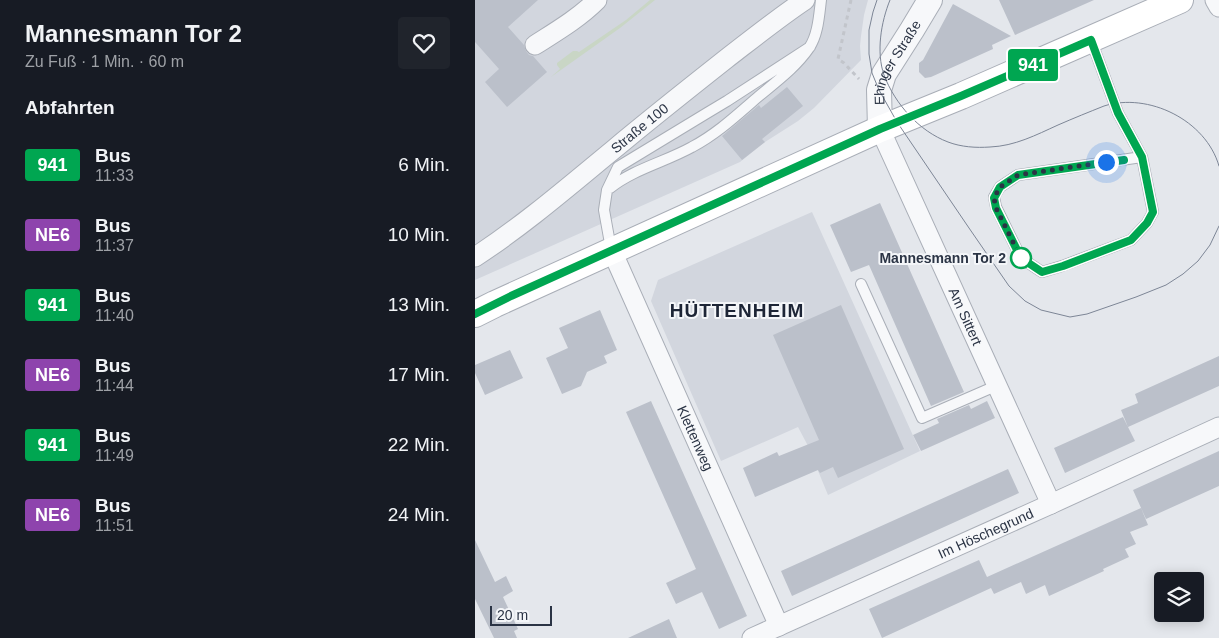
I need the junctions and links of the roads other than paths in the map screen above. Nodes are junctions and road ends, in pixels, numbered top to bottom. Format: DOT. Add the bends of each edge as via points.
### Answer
graph roads {
  1 [pos="597,0"];
  2 [pos="805,0"];
  3 [pos="821,0"];
  4 [pos="930,0"];
  5 [pos="1180,0"];
  6 [pos="1215,0"];
  7 [pos="1219,7"];
  8 [pos="1091,40"];
  9 [pos="535,45"];
  10 [pos="809,47"];
  11 [pos="880,129"];
  12 [pos="1142,157"];
  13 [pos="607,190"];
  14 [pos="612,251"];
  15 [pos="475,257"];
  16 [pos="861,284"];
  17 [pos="475,314"];
  18 [pos="998,385"];
  19 [pos="1219,427"];
  20 [pos="1051,504"];
  21 [pos="779,626"];
  22 [pos="753,638"];
  1 -- 9 [label="street" via="566,26"];
  2 -- 15 [label="street, Straße 100" via="681,94 555,200"];
  3 -- 10 [label="lane" via="816,32"];
  4 -- 11 [label="street, Ehinger Straße" via="884,74 879,90"];
  5 -- 8 [label="main road"];
  6 -- 7 [label="street"];
  8 -- 11 [label="main road"];
  8 -- 12 [label="lane" via="1118,113"];
  10 -- 13 [label="lane" via="793,68 719,130 669,159 621,179"];
  10 -- 13 [label="lane" via="618,167"];
  11 -- 14 [label="main road"];
  11 -- 18 [label="street, Am Sittert"];
  12 -- 12 [label="lane" via="1018,175 1000,187 994,198 996,208 1021,258 1042,272 1131,240 1153,212"];
  13 -- 14 [label="lane" via="604,210"];
  14 -- 17 [label="main road"];
  14 -- 21 [label="street, Klettenweg"];
  16 -- 18 [label="lane" via="922,418"];
  18 -- 20 [label="street, Am Sittert"];
  19 -- 20 [label="street, Im Höschegrund"];
  20 -- 21 [label="street, Im Höschegrund"];
  21 -- 22 [label="street, Im Höschegrund"];
}
